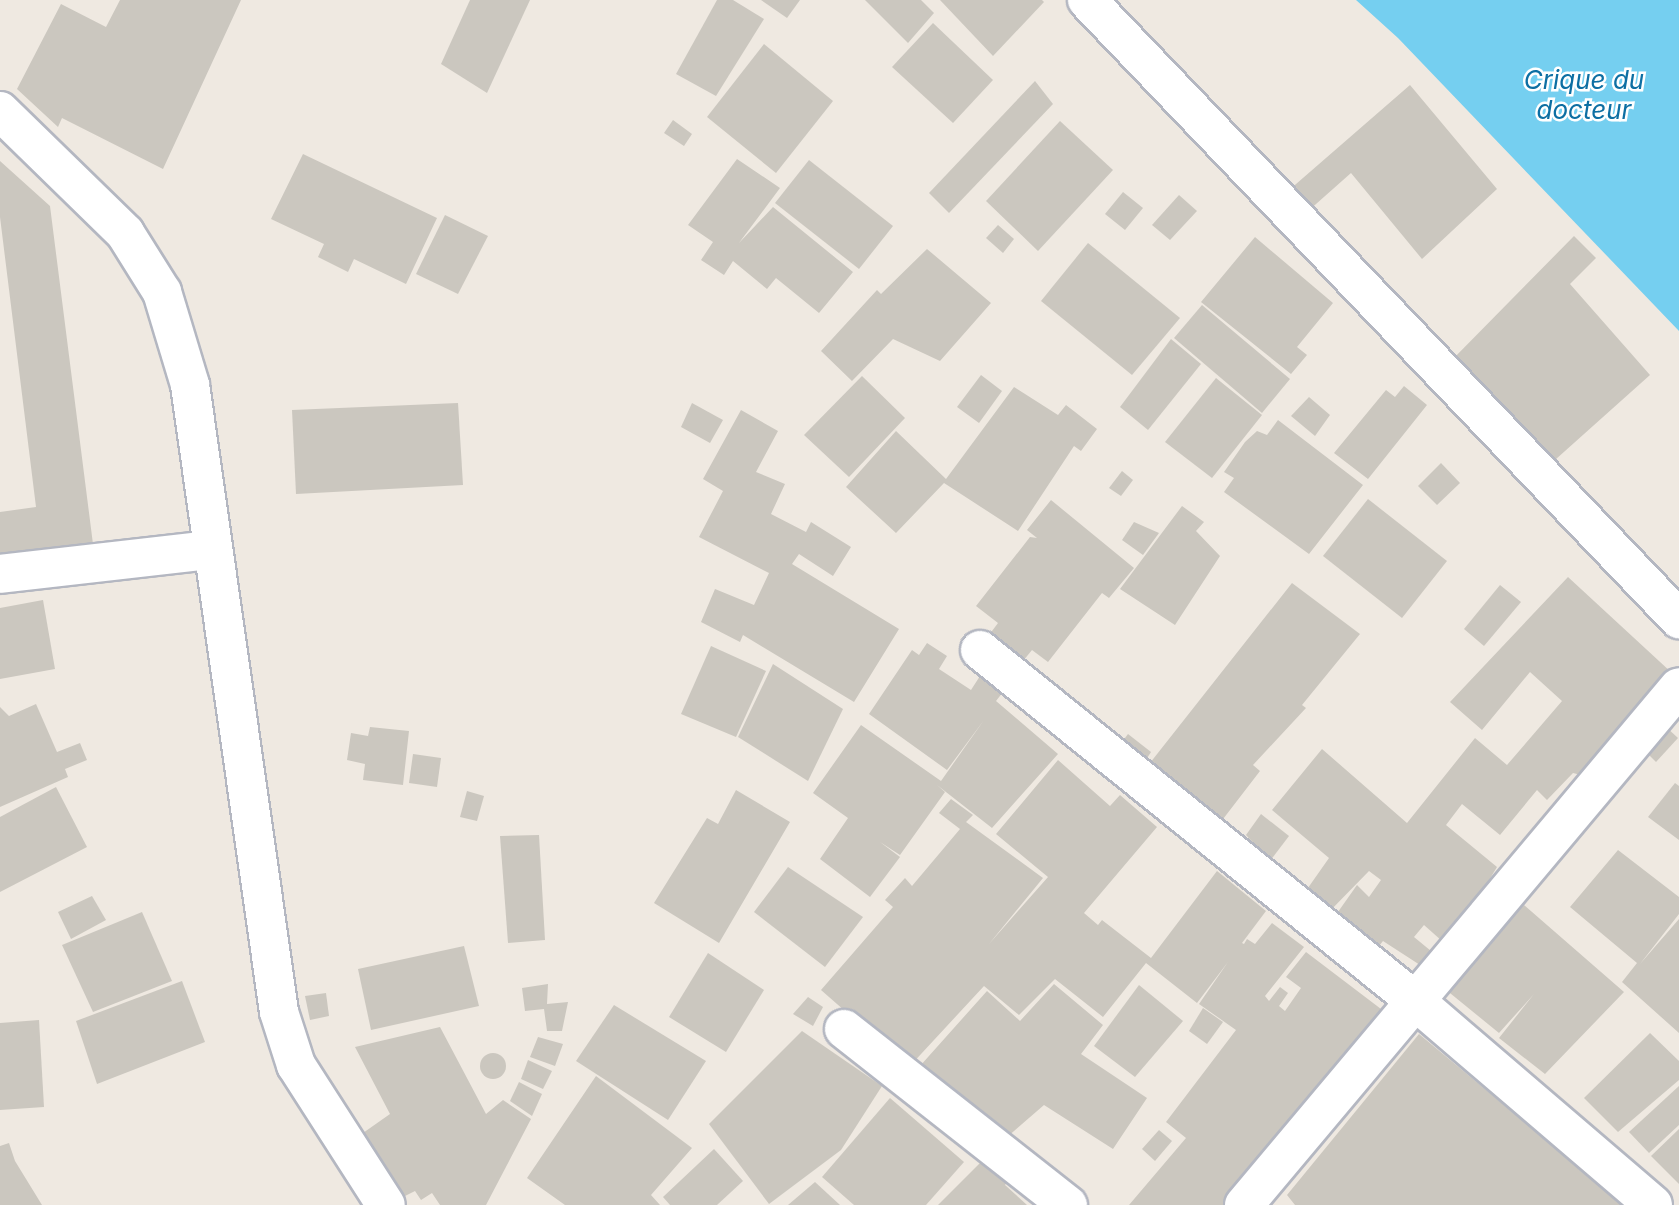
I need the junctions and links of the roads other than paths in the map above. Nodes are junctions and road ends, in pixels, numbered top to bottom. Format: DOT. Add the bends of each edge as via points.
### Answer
graph roads {
  1 [pos="1087,0"];
  2 [pos="0,111"];
  3 [pos="212,550"];
  4 [pos="0,575"];
  5 [pos="1679,619"];
  6 [pos="980,650"];
  7 [pos="1679,687"];
  8 [pos="1413,999"];
  9 [pos="844,1029"];
  10 [pos="386,1205"];
  11 [pos="1068,1205"];
  12 [pos="1244,1205"];
  13 [pos="1653,1205"];
  1 -- 5 [label="street"];
  2 -- 3 [label="street" via="125,233 162,292 190,385"];
  3 -- 4 [label="street"];
  3 -- 10 [label="street" via="279,1012 296,1065"];
  6 -- 8 [label="street"];
  7 -- 8 [label="street"];
  8 -- 12 [label="street"];
  8 -- 13 [label="street"];
  9 -- 11 [label="street"];
}
